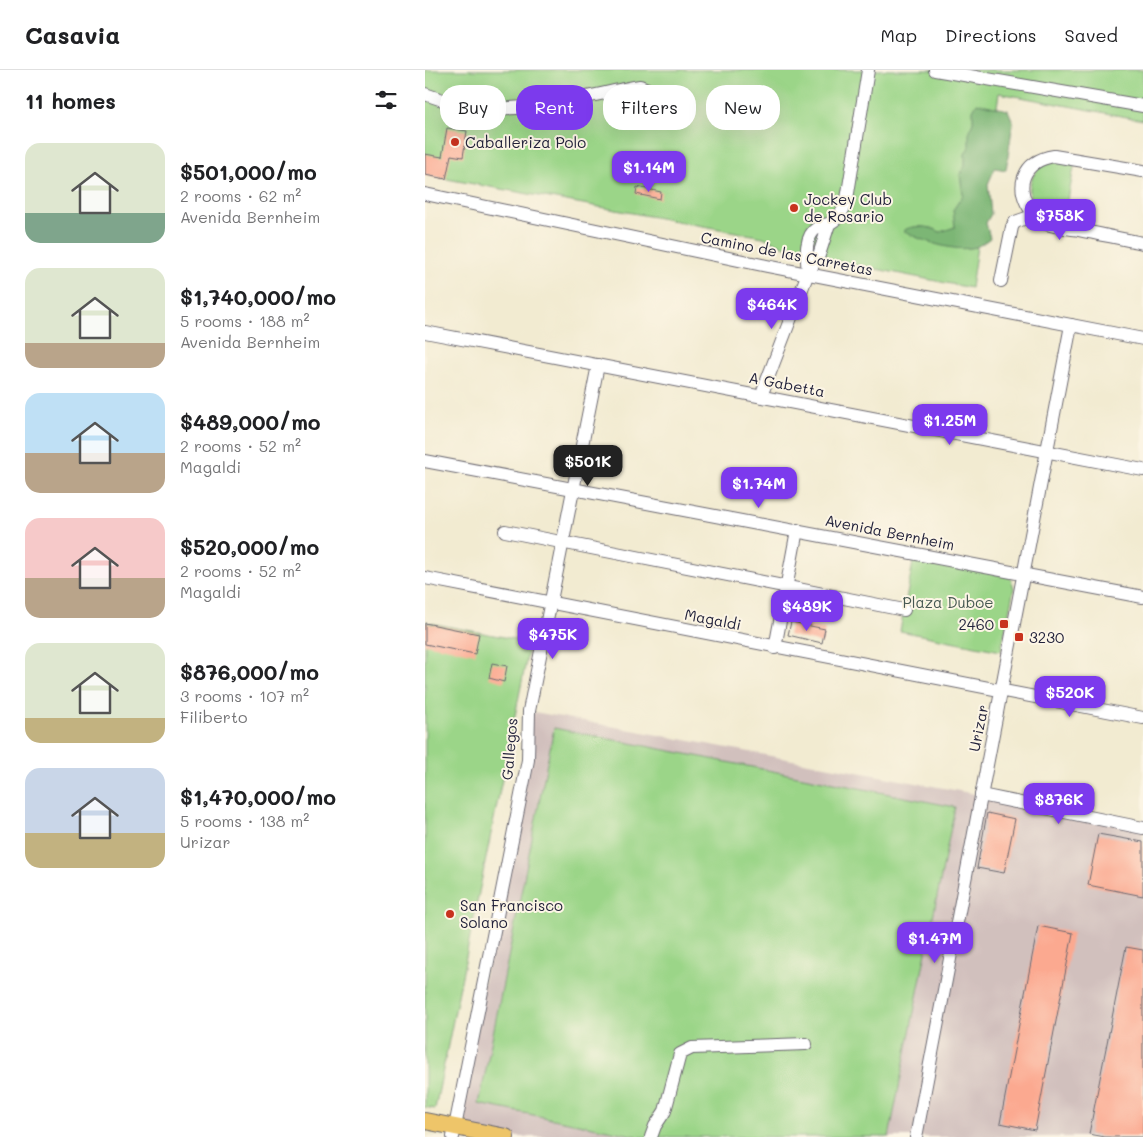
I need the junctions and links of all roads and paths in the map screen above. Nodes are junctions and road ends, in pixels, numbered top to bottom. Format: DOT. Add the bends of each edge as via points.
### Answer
graph roads {
  1 [pos="868,70"];
  2 [pos="935,70"];
  3 [pos="603,93"];
  4 [pos="425,94"];
  5 [pos="1143,106"];
  6 [pos="1143,170"];
  7 [pos="425,194"];
  8 [pos="1035,215"];
  9 [pos="1143,243"];
  10 [pos="808,273"];
  11 [pos="1001,281"];
  12 [pos="1071,325"];
  13 [pos="425,332"];
  14 [pos="1143,339"];
  15 [pos="598,365"];
  16 [pos="761,396"];
  17 [pos="1047,451"];
  18 [pos="425,461"];
  19 [pos="1143,470"];
  20 [pos="573,489"];
  21 [pos="797,530"];
  22 [pos="505,532"];
  23 [pos="563,543"];
  24 [pos="1023,573"];
  25 [pos="425,578"];
  26 [pos="787,587"];
  27 [pos="1143,597"];
  28 [pos="551,604"];
  29 [pos="904,610"];
  30 [pos="775,648"];
  31 [pos="1001,690"];
  32 [pos="1143,718"];
  33 [pos="981,795"];
  34 [pos="1143,828"];
  35 [pos="806,1044"];
  36 [pos="425,1121"];
  37 [pos="454,1132"];
  38 [pos="506,1137"];
  39 [pos="651,1137"];
  40 [pos="916,1137"];
  1 -- 10 [label="street" via="847,199 843,210 829,224 819,255"];
  2 -- 5 [label="street"];
  3 -- 4 [label="street" via="513,109 475,108"];
  6 -- 8 [label="street" via="1054,156 1041,159 1031,166 1022,185 1026,202"];
  7 -- 10 [label="street, Camino de las Carretas"];
  8 -- 9 [label="street" via="1047,224"];
  8 -- 11 [label="street" via="1015,222 1012,227"];
  10 -- 12 [label="street, Camino de las Carretas"];
  10 -- 16 [label="street"];
  12 -- 14 [label="street, Camino de las Carretas"];
  12 -- 17 [label="street, Urizar"];
  13 -- 15 [label="street, A Gabetta"];
  15 -- 16 [label="street, A Gabetta"];
  15 -- 20 [label="street, Gallegos"];
  16 -- 17 [label="street, A Gabetta"];
  17 -- 19 [label="street, A Gabetta"];
  17 -- 24 [label="street, Urizar"];
  18 -- 20 [label="street, Avenida Bernheim"];
  20 -- 21 [label="street, Avenida Bernheim"];
  20 -- 23 [label="street, Gallegos"];
  21 -- 24 [label="street, Avenida Bernheim"];
  21 -- 26 [label="street"];
  22 -- 23 [label="street"];
  23 -- 26 [label="street"];
  23 -- 28 [label="street, Gallegos"];
  24 -- 27 [label="street, Avenida Bernheim"];
  24 -- 31 [label="street, Urizar"];
  25 -- 28 [label="street, Magaldi"];
  26 -- 29 [label="street"];
  26 -- 30 [label="street"];
  28 -- 30 [label="street, Magaldi"];
  28 -- 37 [label="street, Gallegos" via="529,711 528,760"];
  30 -- 31 [label="street, Magaldi"];
  31 -- 32 [label="street, Magaldi"];
  31 -- 33 [label="street, Urizar"];
  33 -- 34 [label="street"];
  33 -- 40 [label="street, Urizar"];
  35 -- 39 [label="street" via="692,1048 680,1054 665,1111"];
  36 -- 37 [label="main road"];
  37 -- 38 [label="main road"];
}
